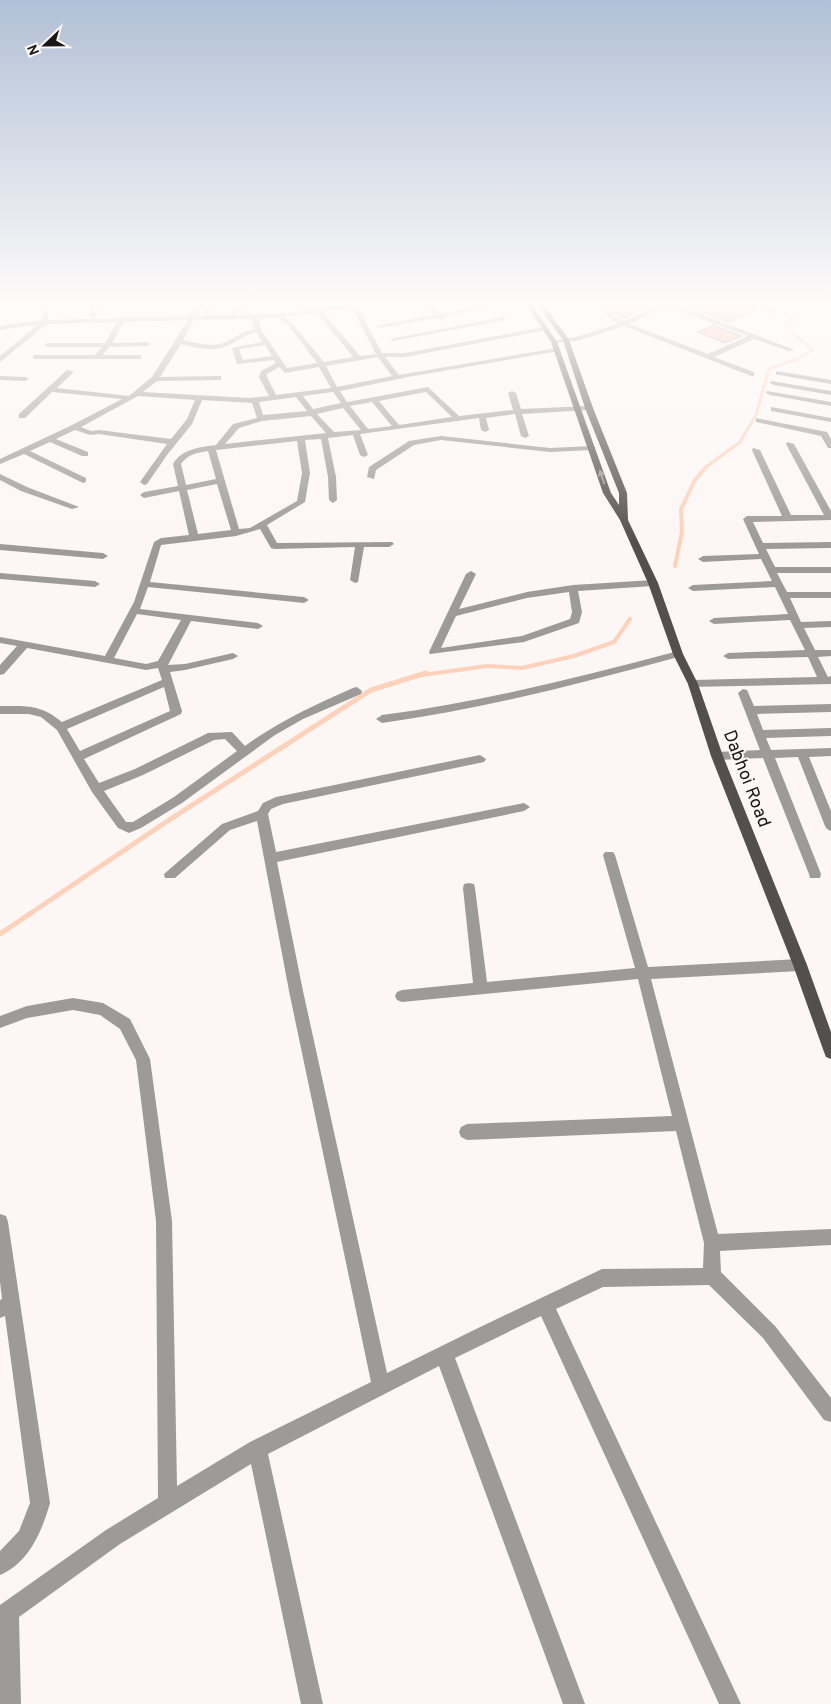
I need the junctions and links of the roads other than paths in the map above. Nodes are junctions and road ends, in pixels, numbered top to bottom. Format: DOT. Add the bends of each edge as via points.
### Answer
graph roads {
  1 [pos="59,383"];
  2 [pos="150,383"];
  3 [pos="266,383"];
  4 [pos="331,383"];
  5 [pos="368,383"];
  6 [pos="568,383"];
  7 [pos="580,383"];
  8 [pos="774,384"];
  9 [pos="335,389"];
  10 [pos="52,390"];
  11 [pos="512,393"];
  12 [pos="770,393"];
  13 [pos="831,393"];
  14 [pos="299,394"];
  15 [pos="133,396"];
  16 [pos="199,398"];
  17 [pos="274,398"];
  18 [pos="253,400"];
  19 [pos="374,400"];
  20 [pos="831,404"];
  21 [pos="346,406"];
  22 [pos="577,408"];
  23 [pos="589,408"];
  24 [pos="774,409"];
  25 [pos="314,412"];
  26 [pos="518,413"];
  27 [pos="803,414"];
  28 [pos="22,416"];
  29 [pos="482,416"];
  30 [pos="456,417"];
  31 [pos="759,420"];
  32 [pos="831,420"];
  33 [pos="75,427"];
  34 [pos="793,427"];
  35 [pos="831,427"];
  36 [pos="398,428"];
  37 [pos="269,429"];
  38 [pos="486,430"];
  39 [pos="367,432"];
  40 [pos="356,433"];
  41 [pos="824,434"];
  42 [pos="328,436"];
  43 [pos="525,436"];
  44 [pos="50,439"];
  45 [pos="301,439"];
  46 [pos="172,442"];
  47 [pos="790,444"];
  48 [pos="820,445"];
  49 [pos="831,446"];
  50 [pos="215,448"];
  51 [pos="592,448"];
  52 [pos="756,450"];
  53 [pos="24,451"];
  54 [pos="85,454"];
  55 [pos="364,455"];
  56 [pos="0,462"];
  57 [pos="0,477"];
  58 [pos="371,477"];
  59 [pos="83,480"];
  60 [pos="220,481"];
  61 [pos="144,482"];
  62 [pos="184,487"];
  63 [pos="144,495"];
  64 [pos="333,500"];
  65 [pos="75,507"];
  66 [pos="831,517"];
  67 [pos="788,518"];
  68 [pos="624,520"];
  69 [pos="262,524"];
  70 [pos="236,533"];
  71 [pos="194,537"];
  72 [pos="389,544"];
  73 [pos="360,545"];
  74 [pos="831,545"];
  75 [pos="760,546"];
  76 [pos="0,547"];
  77 [pos="103,556"];
  78 [pos="765,556"];
  79 [pos="703,559"];
  80 [pos="771,570"];
  81 [pos="831,570"];
  82 [pos="471,574"];
  83 [pos="0,576"];
  84 [pos="355,580"];
  85 [pos="653,583"];
  86 [pos="95,584"];
  87 [pos="144,584"];
  88 [pos="778,584"];
  89 [pos="573,588"];
  90 [pos="693,588"];
  91 [pos="783,595"];
  92 [pos="831,595"];
  93 [pos="304,600"];
  94 [pos="134,610"];
  95 [pos="452,614"];
  96 [pos="188,618"];
  97 [pos="714,621"];
  98 [pos="795,621"];
  99 [pos="831,624"];
  100 [pos="258,626"];
  101 [pos="2,642"];
  102 [pos="25,644"];
  103 [pos="810,653"];
  104 [pos="831,653"];
  105 [pos="678,654"];
  106 [pos="234,656"];
  107 [pos="728,656"];
  108 [pos="108,660"];
  109 [pos="162,667"];
  110 [pos="0,672"];
  111 [pos="828,680"];
  112 [pos="167,682"];
  113 [pos="694,684"];
  114 [pos="357,691"];
  115 [pos="743,694"];
  116 [pos="831,708"];
  117 [pos="0,710"];
  118 [pos="749,710"];
  119 [pos="382,719"];
  120 [pos="61,727"];
  121 [pos="831,732"];
  122 [pos="758,734"];
  123 [pos="243,751"];
  124 [pos="831,752"];
  125 [pos="802,753"];
  126 [pos="765,754"];
  127 [pos="717,756"];
  128 [pos="78,757"];
  129 [pos="480,759"];
  130 [pos="96,789"];
  131 [pos="524,807"];
  132 [pos="262,814"];
  133 [pos="831,826"];
  134 [pos="609,856"];
  135 [pos="271,858"];
  136 [pos="170,874"];
  137 [pos="815,874"];
  138 [pos="469,888"];
  139 [pos="800,965"];
  140 [pos="643,973"];
  141 [pos="481,988"];
  142 [pos="402,996"];
  143 [pos="0,1022"];
  144 [pos="831,1052"];
  145 [pos="681,1122"];
  146 [pos="467,1132"];
  147 [pos="0,1222"];
  148 [pos="831,1237"];
  149 [pos="712,1243"];
  150 [pos="712,1276"];
  151 [pos="545,1305"];
  152 [pos="6,1306"];
  153 [pos="444,1354"];
  154 [pos="382,1386"];
  155 [pos="831,1413"];
  156 [pos="257,1449"];
  157 [pos="168,1503"];
  158 [pos="0,1565"];
  159 [pos="4,1615"];
  160 [pos="10,1704"];
  161 [pos="312,1704"];
  162 [pos="574,1704"];
  163 [pos="730,1704"];
  1 -- 10 [label="street"];
  2 -- 15 [label="street"];
  3 -- 17 [label="street"];
  4 -- 9 [label="street"];
  5 -- 9 [label="street"];
  6 -- 22 [label="main road, Dabhoi Road"];
  7 -- 23 [label="main road, Dabhoi Road"];
  8 -- 13 [label="street"];
  9 -- 14 [label="street"];
  9 -- 21 [label="street"];
  10 -- 15 [label="street"];
  10 -- 28 [label="street"];
  11 -- 26 [label="street"];
  12 -- 20 [label="street"];
  14 -- 17 [label="street"];
  14 -- 25 [label="street"];
  15 -- 16 [label="street"];
  15 -- 33 [label="street"];
  16 -- 18 [label="street"];
  16 -- 46 [label="street" via="188,426"];
  17 -- 18 [label="street"];
  18 -- 37 [label="street"];
  19 -- 21 [label="street"];
  19 -- 30 [label="street" via="428,389"];
  19 -- 36 [label="street"];
  21 -- 25 [label="street"];
  21 -- 39 [label="street"];
  22 -- 23 [label="street"];
  22 -- 26 [label="street"];
  22 -- 51 [label="main road, Dabhoi Road"];
  23 -- 68 [label="main road, Dabhoi Road" via="623,494"];
  24 -- 27 [label="street"];
  25 -- 37 [label="street"];
  25 -- 42 [label="street"];
  26 -- 29 [label="street"];
  26 -- 43 [label="street"];
  27 -- 32 [label="street"];
  27 -- 34 [label="street"];
  29 -- 30 [label="street"];
  29 -- 38 [label="street"];
  30 -- 36 [label="street"];
  31 -- 34 [label="street"];
  33 -- 44 [label="street"];
  33 -- 46 [label="street" via="90,433"];
  34 -- 41 [label="street"];
  35 -- 41 [label="street"];
  36 -- 39 [label="street"];
  37 -- 45 [label="street"];
  37 -- 50 [label="street"];
  37 -- 50 [label="street" via="236,426"];
  39 -- 40 [label="street"];
  40 -- 42 [label="street"];
  40 -- 55 [label="street"];
  41 -- 48 [label="street"];
  41 -- 49 [label="street"];
  42 -- 45 [label="street"];
  42 -- 64 [label="street"];
  44 -- 53 [label="street"];
  44 -- 54 [label="street"];
  45 -- 69 [label="street" via="306,473 301,502"];
  46 -- 61 [label="street"];
  47 -- 66 [label="street"];
  50 -- 60 [label="street"];
  50 -- 62 [label="street" via="180,458 177,464"];
  51 -- 58 [label="street" via="550,450 441,438 412,443 372,468"];
  68 -- 51 [label="main road, Dabhoi Road, one-way" via="607,493"];
  52 -- 67 [label="street"];
  53 -- 56 [label="street"];
  53 -- 59 [label="street"];
  57 -- 65 [label="street"];
  60 -- 62 [label="street"];
  60 -- 70 [label="street"];
  62 -- 63 [label="street"];
  62 -- 71 [label="street"];
  66 -- 67 [label="street"];
  67 -- 75 [label="street" via="747,519"];
  68 -- 85 [label="main road, Dabhoi Road"];
  69 -- 70 [label="street"];
  69 -- 73 [label="street" via="274,546"];
  70 -- 71 [label="street"];
  71 -- 87 [label="street" via="167,539 158,544"];
  72 -- 73 [label="street"];
  73 -- 84 [label="street"];
  74 -- 75 [label="street"];
  75 -- 78 [label="street"];
  76 -- 77 [label="street"];
  78 -- 79 [label="street"];
  78 -- 80 [label="street"];
  80 -- 81 [label="street"];
  80 -- 88 [label="street"];
  82 -- 95 [label="street"];
  83 -- 86 [label="street"];
  85 -- 89 [label="street"];
  85 -- 105 [label="main road, Dabhoi Road"];
  87 -- 93 [label="street"];
  87 -- 94 [label="street"];
  88 -- 90 [label="street"];
  88 -- 91 [label="street"];
  89 -- 95 [label="street"];
  89 -- 95 [label="street" via="577,612 575,621 524,639 434,652"];
  91 -- 92 [label="street"];
  91 -- 98 [label="street"];
  94 -- 96 [label="street"];
  94 -- 108 [label="street"];
  96 -- 100 [label="street"];
  96 -- 109 [label="street"];
  97 -- 98 [label="street"];
  98 -- 99 [label="street"];
  98 -- 103 [label="street"];
  101 -- 102 [label="street"];
  102 -- 108 [label="street"];
  102 -- 110 [label="street"];
  103 -- 104 [label="street"];
  103 -- 107 [label="street"];
  103 -- 111 [label="street"];
  105 -- 113 [label="main road, Dabhoi Road"];
  105 -- 119 [label="street" via="447,711"];
  106 -- 109 [label="street" via="185,667"];
  108 -- 109 [label="street" via="146,668"];
  109 -- 112 [label="street"];
  111 -- 113 [label="street"];
  112 -- 120 [label="street"];
  112 -- 128 [label="street" via="177,711 174,714"];
  113 -- 127 [label="main road, Dabhoi Road"];
  114 -- 123 [label="street" via="299,716"];
  115 -- 118 [label="street"];
  116 -- 118 [label="street"];
  117 -- 120 [label="street" via="29,710 45,714"];
  118 -- 122 [label="street"];
  120 -- 128 [label="street"];
  121 -- 122 [label="street"];
  122 -- 126 [label="street"];
  123 -- 130 [label="street" via="228,735 212,736"];
  123 -- 130 [label="street" via="178,800 129,828 122,826"];
  124 -- 125 [label="street"];
  125 -- 126 [label="street"];
  125 -- 133 [label="street"];
  126 -- 127 [label="street"];
  126 -- 137 [label="street"];
  127 -- 139 [label="main road, Dabhoi Road"];
  128 -- 130 [label="street"];
  129 -- 132 [label="street" via="280,800 267,806"];
  131 -- 135 [label="street"];
  132 -- 135 [label="street"];
  132 -- 136 [label="street" via="226,828"];
  134 -- 140 [label="street"];
  135 -- 154 [label="street" via="296,991"];
  138 -- 141 [label="street"];
  139 -- 140 [label="street"];
  139 -- 144 [label="main road, Dabhoi Road"];
  140 -- 141 [label="street"];
  140 -- 145 [label="street"];
  141 -- 142 [label="street"];
  143 -- 157 [label="street" via="27,1012 73,1004 103,1009 125,1024 143,1059 164,1221"];
  145 -- 146 [label="street"];
  145 -- 149 [label="street"];
  147 -- 152 [label="street"];
  148 -- 149 [label="street"];
  149 -- 150 [label="street"];
  150 -- 151 [label="street" via="602,1278"];
  150 -- 155 [label="street" via="769,1332"];
  151 -- 153 [label="street"];
  151 -- 163 [label="street"];
  152 -- 158 [label="street" via="40,1503 34,1528"];
  153 -- 154 [label="street"];
  153 -- 162 [label="street"];
  154 -- 156 [label="street"];
  156 -- 157 [label="street"];
  156 -- 161 [label="street"];
  157 -- 159 [label="street"];
  159 -- 160 [label="street"];
}
